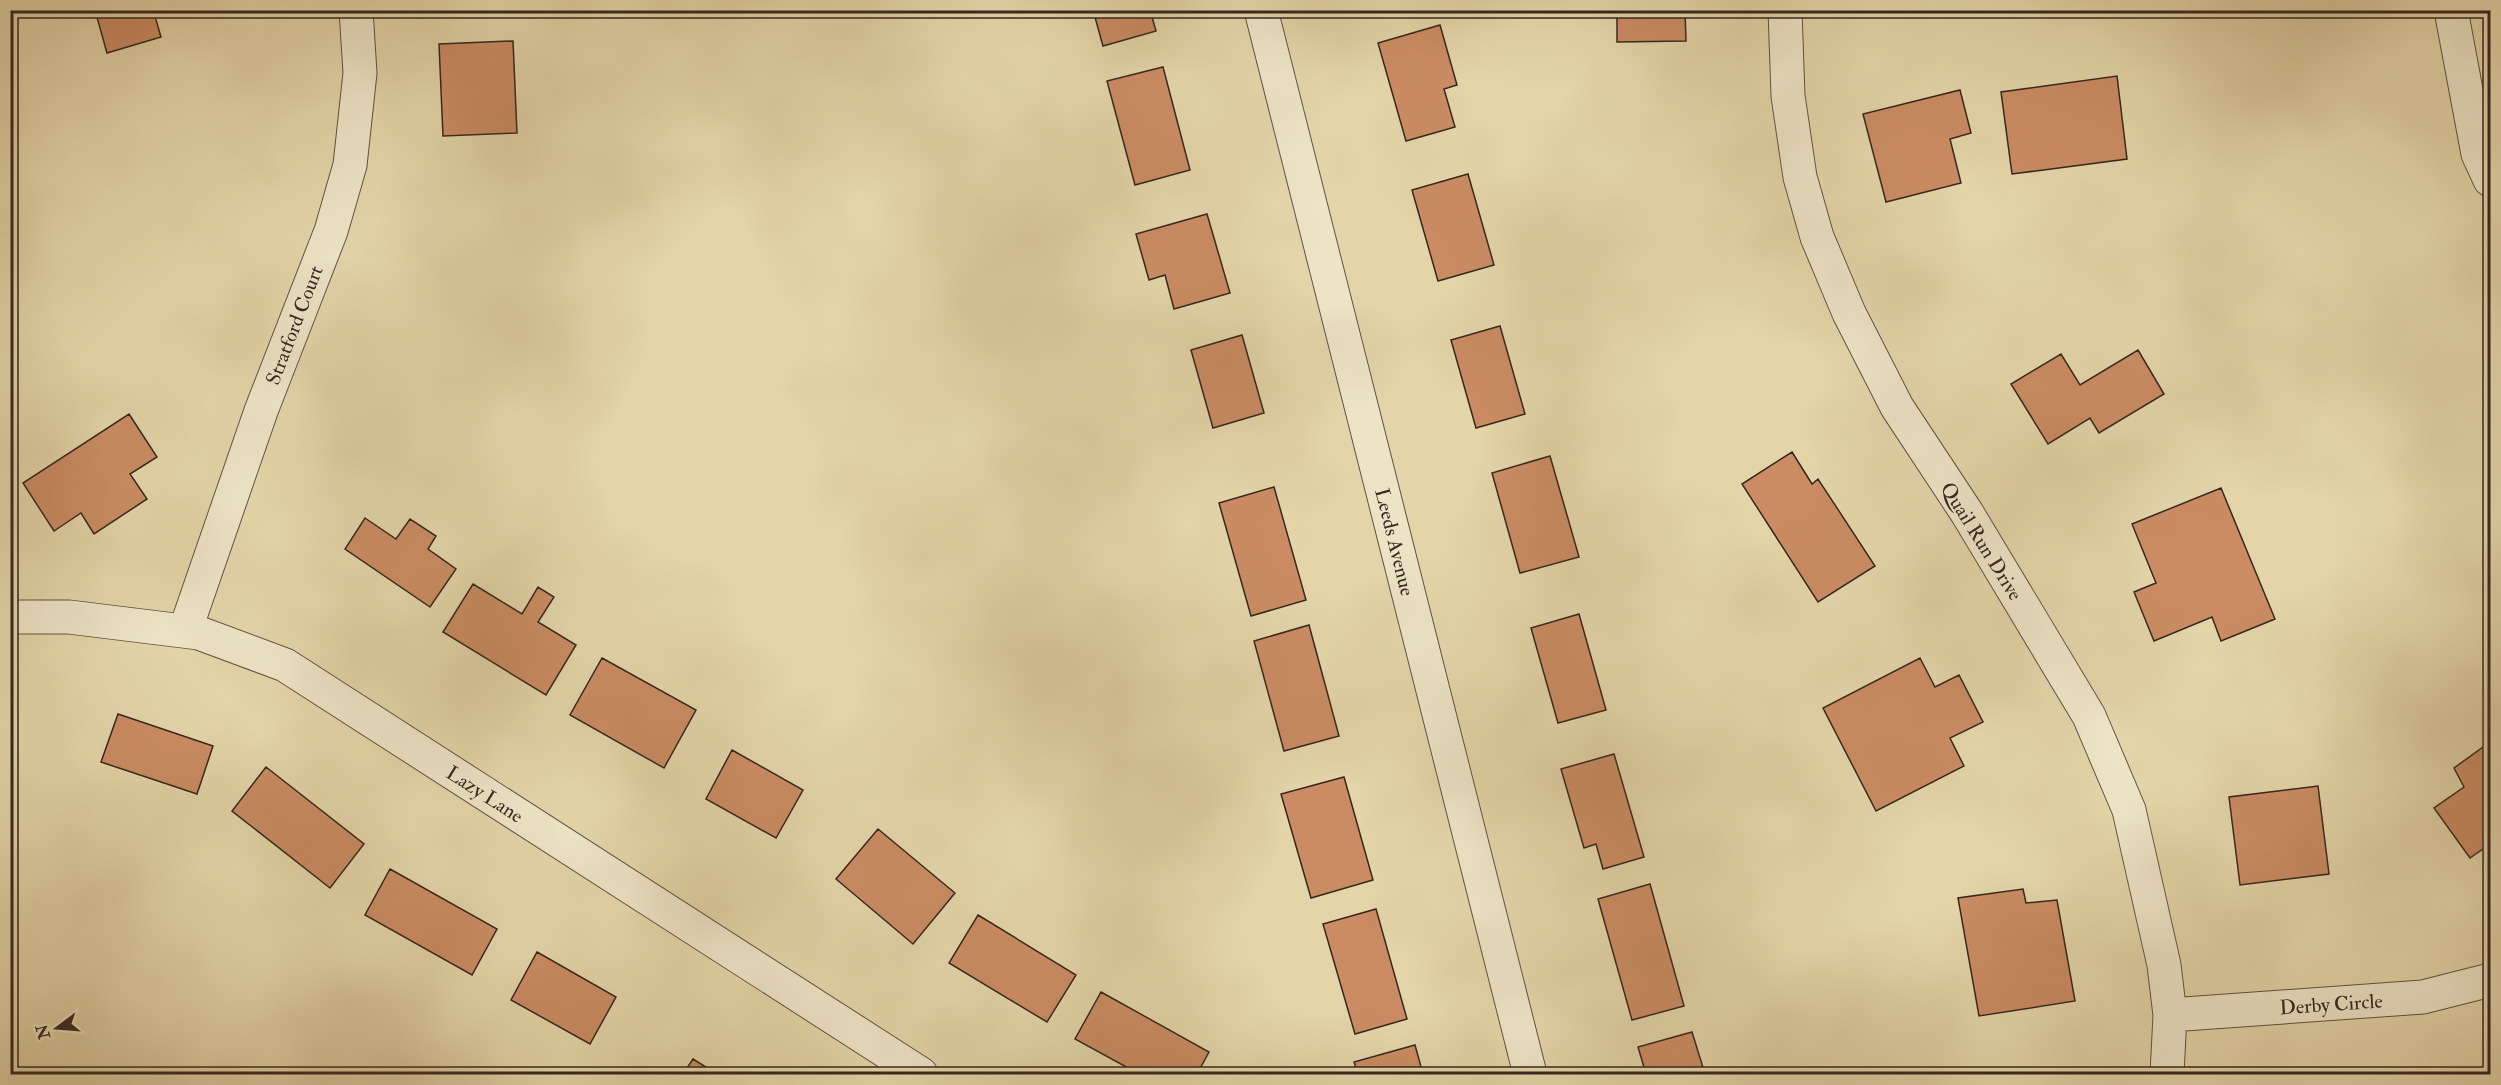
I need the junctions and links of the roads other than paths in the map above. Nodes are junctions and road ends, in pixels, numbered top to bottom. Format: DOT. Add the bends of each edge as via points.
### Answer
graph roads {
  1 [pos="356,10"];
  2 [pos="1261,10"];
  3 [pos="1785,10"];
  4 [pos="2451,10"];
  5 [pos="2490,180"];
  6 [pos="10,617"];
  7 [pos="185,631"];
  8 [pos="2490,980"];
  9 [pos="2170,1015"];
  10 [pos="921,1074"];
  11 [pos="1530,1074"];
  12 [pos="2167,1074"];
  1 -- 7 [label="street, Stratford Court" via="360,73 350,165 330,231 261,411"];
  2 -- 11 [label="street, Leeds Avenue"];
  3 -- 9 [label="street, Quail Run Drive" via="1788,96 1800,177 1817,237 1849,314 1897,407 1967,513 2089,716 2129,810 2164,965"];
  4 -- 5 [label="street" via="2478,154"];
  6 -- 7 [label="street, Lazy Lane" via="69,617"];
  7 -- 10 [label="street, Lazy Lane" via="285,665"];
  8 -- 9 [label="street, Derby Circle" via="2423,997"];
  9 -- 12 [label="street, Quail Run Drive"];
}
